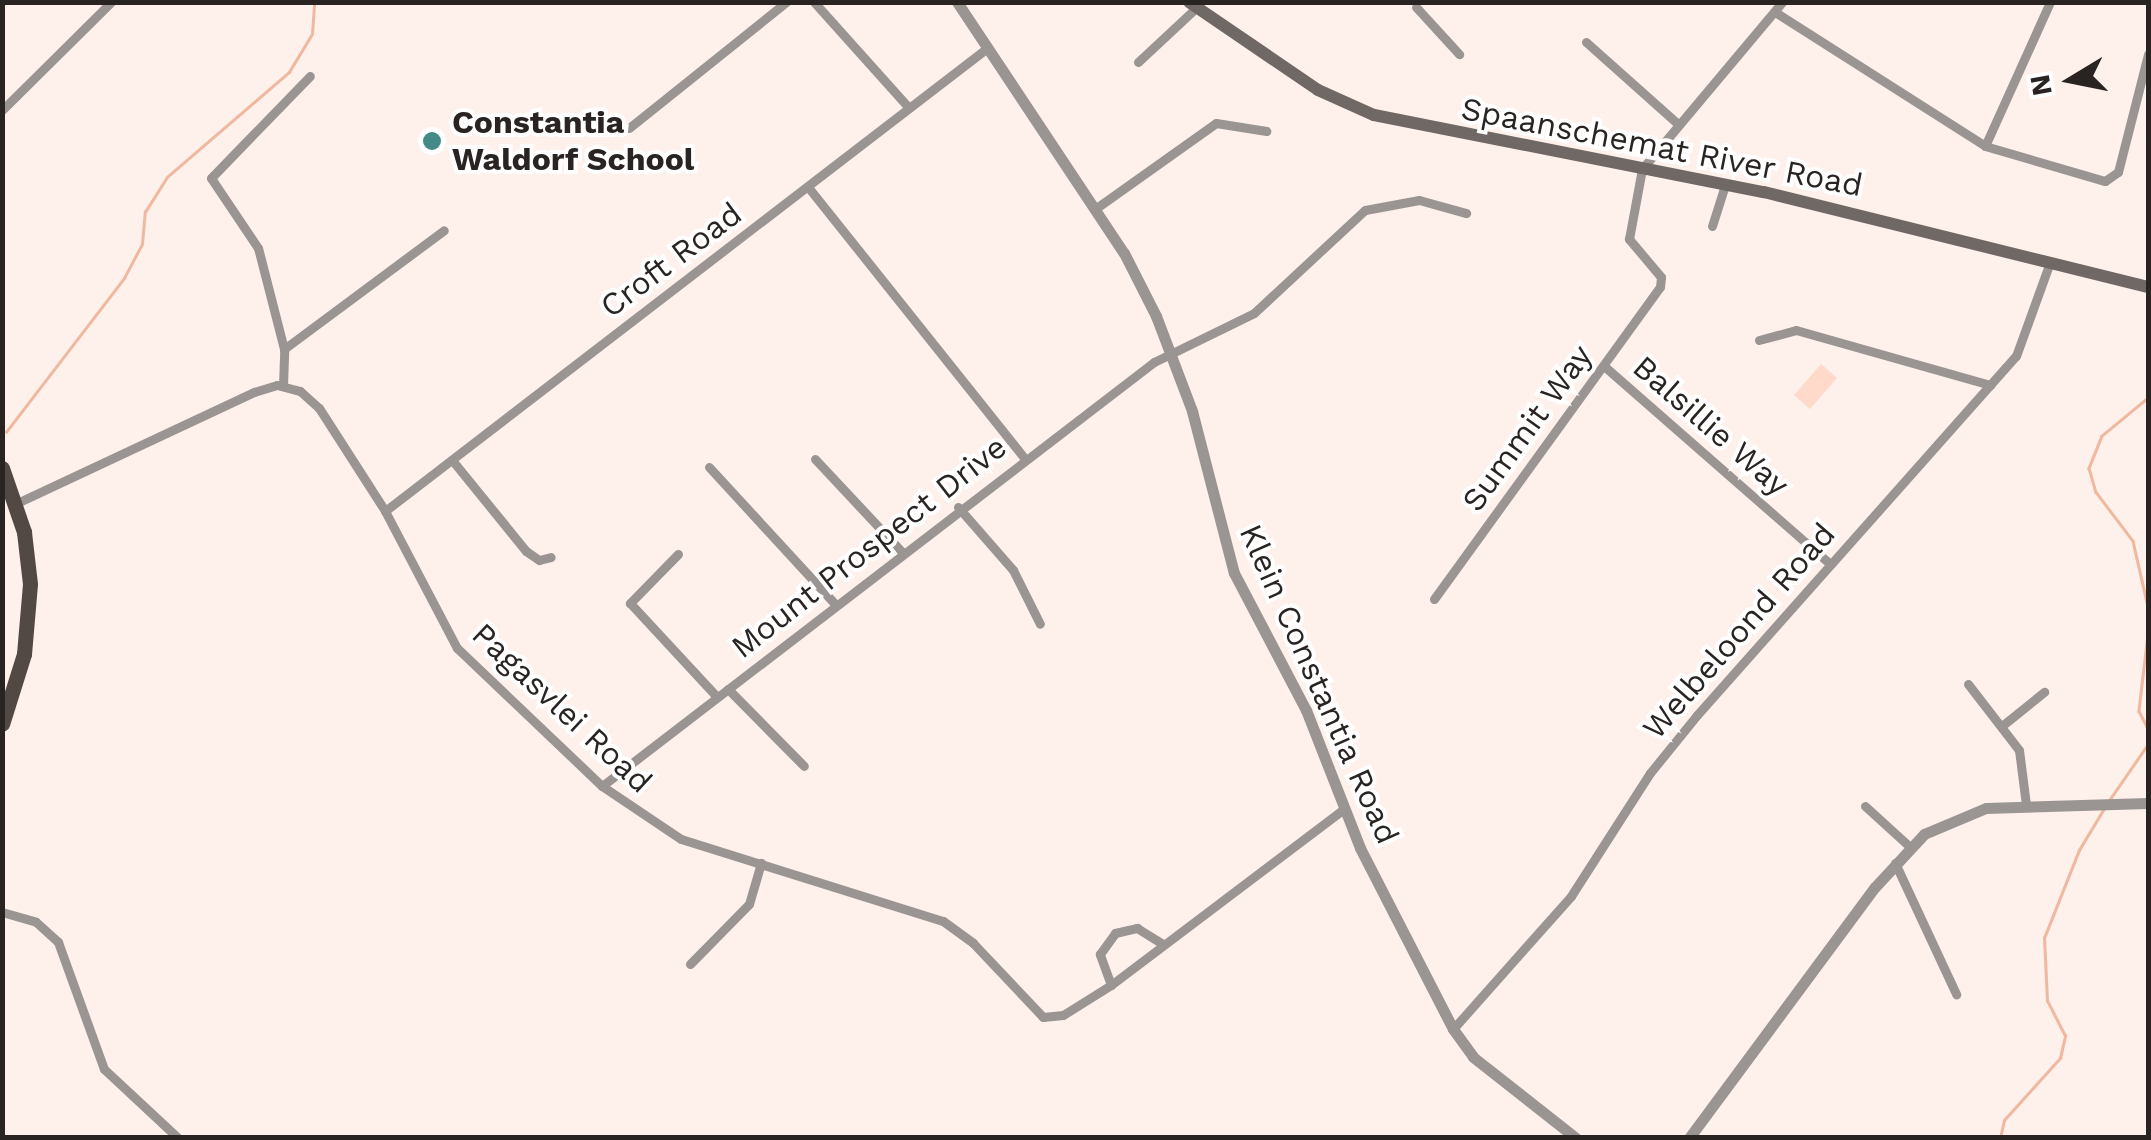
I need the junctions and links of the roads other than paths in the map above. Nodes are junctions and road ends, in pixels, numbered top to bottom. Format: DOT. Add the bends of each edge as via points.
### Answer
graph roads {
  1 [pos="111,2"];
  2 [pos="786,2"];
  3 [pos="814,2"];
  4 [pos="957,2"];
  5 [pos="1782,2"];
  6 [pos="2050,2"];
  7 [pos="1414,4"];
  8 [pos="1193,5"];
  9 [pos="1775,12"];
  10 [pos="1586,42"];
  11 [pos="987,48"];
  12 [pos="1460,54"];
  13 [pos="2148,54"];
  14 [pos="1138,62"];
  15 [pos="310,76"];
  16 [pos="2144,89"];
  17 [pos="908,108"];
  18 [pos="2,110"];
  19 [pos="1678,124"];
  20 [pos="629,128"];
  21 [pos="1266,131"];
  22 [pos="1985,146"];
  23 [pos="1642,168"];
  24 [pos="1725,185"];
  25 [pos="808,187"];
  26 [pos="1096,210"];
  27 [pos="1466,214"];
  28 [pos="1712,226"];
  29 [pos="444,230"];
  30 [pos="2050,262"];
  31 [pos="2148,286"];
  32 [pos="1760,340"];
  33 [pos="284,349"];
  34 [pos="1172,353"];
  35 [pos="1604,366"];
  36 [pos="1990,385"];
  37 [pos="284,386"];
  38 [pos="1024,458"];
  39 [pos="815,459"];
  40 [pos="452,460"];
  41 [pos="2,468"];
  42 [pos="709,468"];
  43 [pos="17,503"];
  44 [pos="958,507"];
  45 [pos="385,512"];
  46 [pos="901,551"];
  47 [pos="678,554"];
  48 [pos="551,557"];
  49 [pos="1830,564"];
  50 [pos="1434,599"];
  51 [pos="835,604"];
  52 [pos="1040,624"];
  53 [pos="1968,684"];
  54 [pos="728,689"];
  55 [pos="2044,692"];
  56 [pos="716,697"];
  57 [pos="2,724"];
  58 [pos="2003,725"];
  59 [pos="804,766"];
  60 [pos="602,786"];
  61 [pos="2148,803"];
  62 [pos="2026,805"];
  63 [pos="1865,806"];
  64 [pos="1344,809"];
  65 [pos="1909,846"];
  66 [pos="761,863"];
  67 [pos="1895,863"];
  68 [pos="2,912"];
  69 [pos="1163,944"];
  70 [pos="690,964"];
  71 [pos="1111,984"];
  72 [pos="1956,994"];
  73 [pos="1454,1029"];
  74 [pos="178,1138"];
  75 [pos="1576,1138"];
  76 [pos="1689,1138"];
  1 -- 18 [label="street"];
  2 -- 20 [label="street"];
  3 -- 17 [label="street"];
  4 -- 11 [label="street, Klein Constantia Road"];
  5 -- 9 [label="street"];
  6 -- 22 [label="street"];
  7 -- 12 [label="street"];
  8 -- 14 [label="street"];
  8 -- 23 [label="main road, Spaanschemat River Road" via="1318,90 1374,115"];
  9 -- 19 [label="street"];
  9 -- 22 [label="street"];
  10 -- 19 [label="street"];
  11 -- 17 [label="street, Croft Road"];
  11 -- 26 [label="street, Klein Constantia Road"];
  13 -- 16 [label="street"];
  15 -- 33 [label="street" via="210,178 258,248"];
  16 -- 22 [label="street" via="2118,172 2109,180"];
  17 -- 25 [label="street, Croft Road"];
  19 -- 23 [label="street"];
  21 -- 26 [label="street" via="1216,124"];
  23 -- 24 [label="main road, Spaanschemat River Road"];
  23 -- 35 [label="street, Summit Way" via="1629,239 1661,277 1660,287"];
  24 -- 28 [label="street"];
  24 -- 30 [label="main road, Spaanschemat River Road"];
  25 -- 38 [label="street"];
  25 -- 40 [label="street, Croft Road"];
  26 -- 34 [label="street, Klein Constantia Road"];
  27 -- 34 [label="street, Mount Prospect Drive" via="1420,200 1365,210 1254,313"];
  29 -- 33 [label="street"];
  30 -- 31 [label="main road, Spaanschemat River Road"];
  30 -- 36 [label="street, Welbeloond Road" via="2024,346"];
  32 -- 36 [label="street" via="1796,330"];
  33 -- 37 [label="street"];
  34 -- 38 [label="street, Mount Prospect Drive"];
  34 -- 64 [label="street, Klein Constantia Road" via="1229,560 1315,728"];
  35 -- 49 [label="street, Balsillie Way"];
  35 -- 50 [label="street, Summit Way"];
  36 -- 49 [label="street, Welbeloond Road"];
  37 -- 43 [label="street" via="242,397"];
  37 -- 45 [label="street, Pagasvlei Road" via="319,408"];
  38 -- 44 [label="street, Mount Prospect Drive"];
  39 -- 46 [label="street"];
  40 -- 45 [label="street, Croft Road"];
  40 -- 48 [label="street" via="526,551 539,560"];
  41 -- 43 [label="main road"];
  42 -- 51 [label="street"];
  43 -- 57 [label="main road" via="28,560 29,618"];
  44 -- 46 [label="street, Mount Prospect Drive"];
  44 -- 52 [label="street" via="1014,570"];
  45 -- 60 [label="street, Pagasvlei Road" via="457,648"];
  46 -- 51 [label="street, Mount Prospect Drive"];
  47 -- 56 [label="street" via="630,603"];
  49 -- 73 [label="street, Welbeloond Road" via="1665,754 1571,896"];
  51 -- 54 [label="street, Mount Prospect Drive"];
  53 -- 58 [label="street"];
  54 -- 56 [label="street, Mount Prospect Drive"];
  54 -- 59 [label="street"];
  55 -- 58 [label="street"];
  56 -- 60 [label="street, Mount Prospect Drive"];
  58 -- 62 [label="street" via="2022,756"];
  60 -- 66 [label="street, Pagasvlei Road" via="659,829"];
  61 -- 62 [label="street"];
  62 -- 65 [label="street" via="1958,815"];
  63 -- 65 [label="street"];
  64 -- 69 [label="street, Pagasvlei Road"];
  64 -- 73 [label="street, Klein Constantia Road"];
  65 -- 67 [label="street"];
  66 -- 70 [label="street" via="750,904"];
  66 -- 71 [label="street, Pagasvlei Road" via="943,922 1043,1017 1064,1015"];
  67 -- 72 [label="street"];
  67 -- 76 [label="street"];
  68 -- 74 [label="street" via="36,922 58,942 104,1069"];
  69 -- 71 [label="street, Pagasvlei Road"];
  69 -- 71 [label="street" via="1137,928 1115,933 1100,954"];
  73 -- 75 [label="street, Klein Constantia Road" via="1473,1056"];
}
